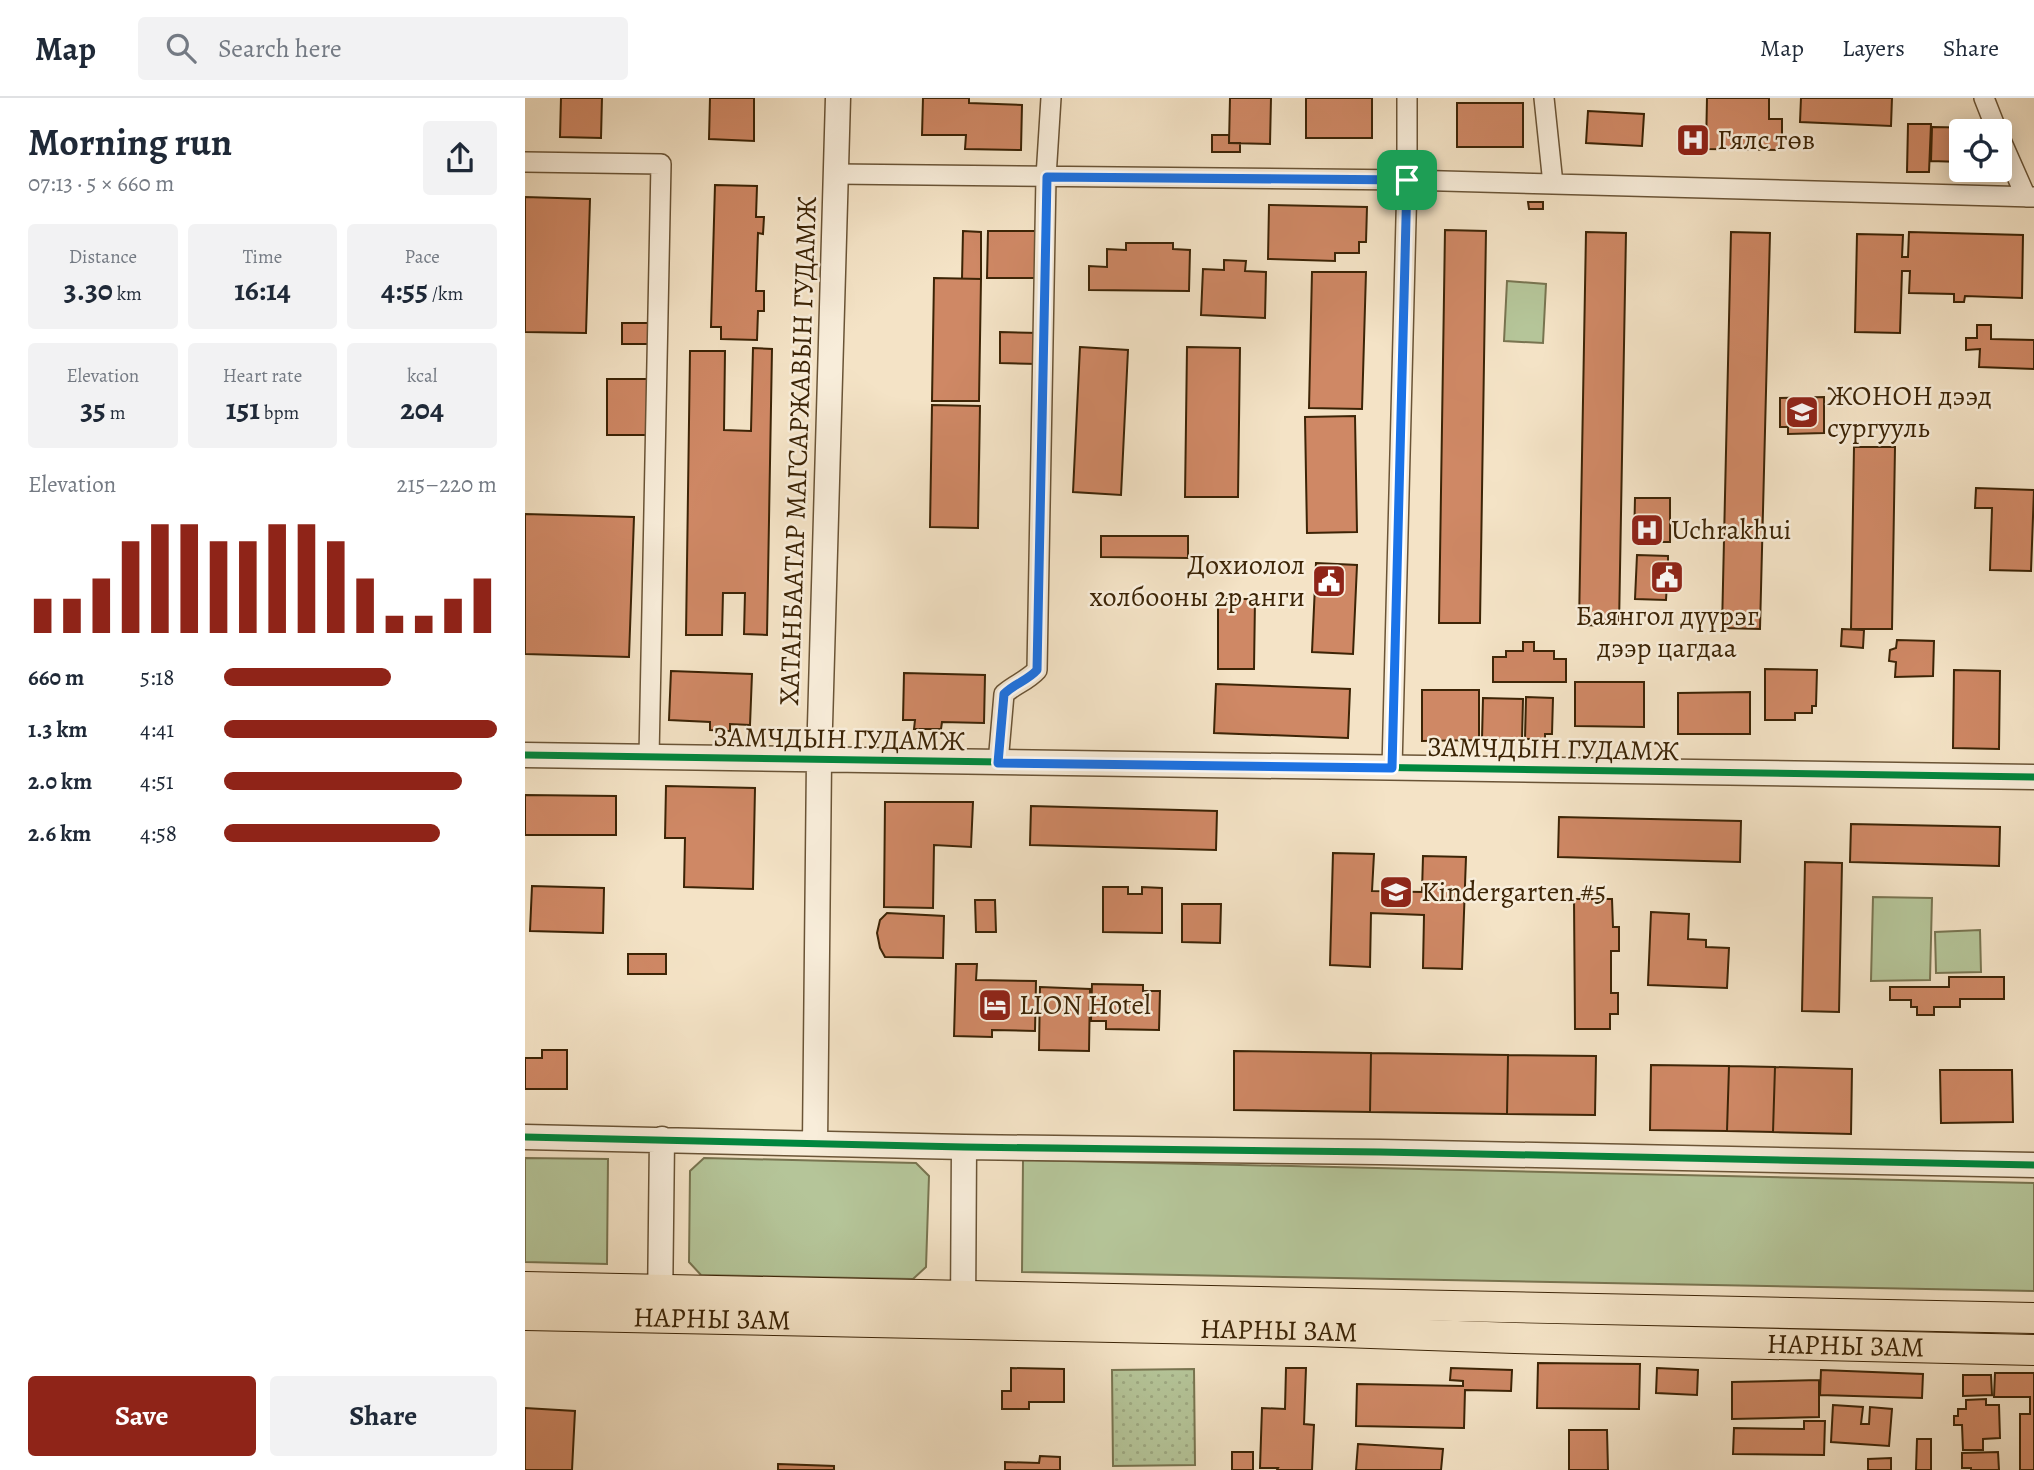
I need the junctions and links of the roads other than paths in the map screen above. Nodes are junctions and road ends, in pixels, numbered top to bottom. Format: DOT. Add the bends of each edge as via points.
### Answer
graph roads {
  1 [pos="838,98"];
  2 [pos="1051,98"];
  3 [pos="1407,98"];
  4 [pos="1544,98"];
  5 [pos="1984,98"];
  6 [pos="1992,119"];
  7 [pos="525,162"];
  8 [pos="2012,162"];
  9 [pos="836,174"];
  10 [pos="1047,177"];
  11 [pos="1407,180"];
  12 [pos="1553,184"];
  13 [pos="2030,197"];
  14 [pos="525,755"];
  15 [pos="649,757"];
  16 [pos="819,760"];
  17 [pos="998,763"];
  18 [pos="1392,768"];
  19 [pos="2034,777"];
  20 [pos="525,1136"];
  21 [pos="662,1139"];
  22 [pos="815,1143"];
  23 [pos="964,1147"];
  24 [pos="2034,1165"];
  25 [pos="525,1287"];
  26 [pos="660,1304"];
  27 [pos="963,1309"];
  28 [pos="525,1315"];
  29 [pos="2034,1318"];
  30 [pos="2034,1350"];
  1 -- 9 [label="street, ХАТАНБААТАР МАГСАРЖАВЫН ГУДАМЖ"];
  2 -- 10 [label="street"];
  3 -- 11 [label="street"];
  4 -- 12 [label="street"];
  5 -- 6 [label="street"];
  7 -- 15 [label="street" via="661,164"];
  8 -- 13 [label="street"];
  9 -- 10 [label="street"];
  9 -- 16 [label="street, ХАТАНБААТАР МАГСАРЖАВЫН ГУДАМЖ"];
  10 -- 11 [label="street"];
  10 -- 17 [label="street" via="1037,670 1004,694"];
  11 -- 12 [label="street"];
  11 -- 18 [label="street"];
  12 -- 13 [label="street"];
  14 -- 15 [label="street, ЗАМЧДЫН ГУДАМЖ"];
  15 -- 16 [label="street, ЗАМЧДЫН ГУДАМЖ"];
  16 -- 17 [label="street, ЗАМЧДЫН ГУДАМЖ"];
  16 -- 22 [label="street, ХАТАНБААТАР МАГСАРЖАВЫН ГУДАМЖ"];
  17 -- 18 [label="street, ЗАМЧДЫН ГУДАМЖ"];
  18 -- 19 [label="street, ЗАМЧДЫН ГУДАМЖ"];
  20 -- 21 [label="street"];
  21 -- 22 [label="street"];
  21 -- 26 [label="street"];
  22 -- 23 [label="street"];
  23 -- 24 [label="street"];
  23 -- 27 [label="street"];
  25 -- 26 [label="main road, НАРНЫ ЗАМ"];
  26 -- 27 [label="main road, НАРНЫ ЗАМ"];
  26 -- 28 [label="main road, НАРНЫ ЗАМ"];
  27 -- 29 [label="main road, НАРНЫ ЗАМ"];
  27 -- 30 [label="main road, НАРНЫ ЗАМ"];
}
